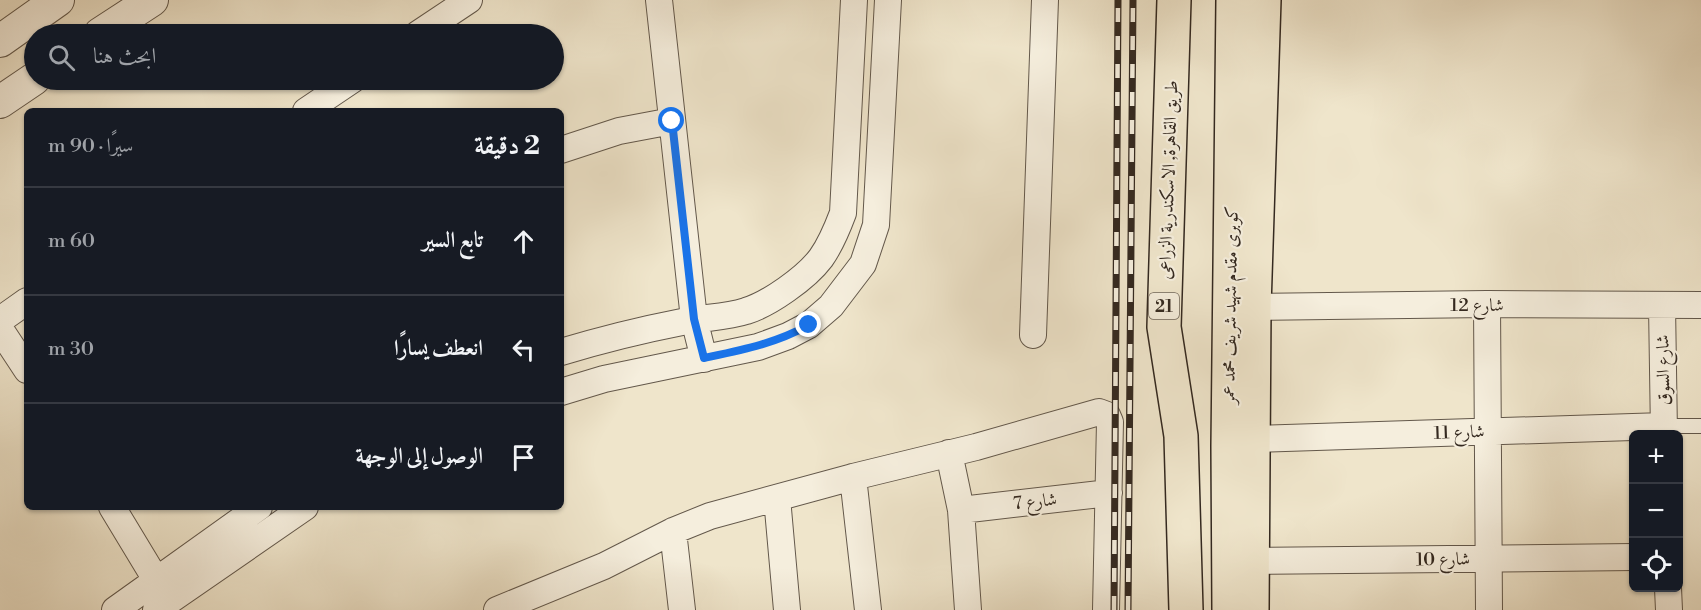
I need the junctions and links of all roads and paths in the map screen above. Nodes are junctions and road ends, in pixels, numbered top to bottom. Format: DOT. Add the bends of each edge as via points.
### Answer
graph roads {
  1 [pos="58,0"];
  2 [pos="152,0"];
  3 [pos="469,0"];
  4 [pos="659,0"];
  5 [pos="854,0"];
  6 [pos="888,0"];
  7 [pos="1045,0"];
  8 [pos="1174,0"];
  9 [pos="1233,0"];
  10 [pos="1264,0"];
  11 [pos="24,24"];
  12 [pos="24,24"];
  13 [pos="115,24"];
  14 [pos="433,24"];
  15 [pos="0,41"];
  16 [pos="24,86"];
  17 [pos="337,90"];
  18 [pos="0,102"];
  19 [pos="310,108"];
  20 [pos="672,121"];
  21 [pos="564,149"];
  22 [pos="24,303"];
  23 [pos="1487,304"];
  24 [pos="1701,304"];
  25 [pos="1662,305"];
  26 [pos="1254,308"];
  27 [pos="694,319"];
  28 [pos="0,320"];
  29 [pos="0,329"];
  30 [pos="1034,335"];
  31 [pos="564,351"];
  32 [pos="1167,354"];
  33 [pos="704,358"];
  34 [pos="24,365"];
  35 [pos="564,391"];
  36 [pos="1701,426"];
  37 [pos="1629,430"];
  38 [pos="1664,430"];
  39 [pos="1488,431"];
  40 [pos="1253,439"];
  41 [pos="949,453"];
  42 [pos="853,477"];
  43 [pos="1108,493"];
  44 [pos="777,498"];
  45 [pos="114,510"];
  46 [pos="256,510"];
  47 [pos="300,510"];
  48 [pos="961,510"];
  49 [pos="674,531"];
  50 [pos="1629,557"];
  51 [pos="1489,558"];
  52 [pos="1253,561"];
  53 [pos="1668,592"];
  54 [pos="161,597"];
  55 [pos="115,610"];
  56 [pos="497,610"];
  57 [pos="682,610"];
  58 [pos="787,610"];
  59 [pos="868,610"];
  60 [pos="968,610"];
  61 [pos="1106,610"];
  62 [pos="1163,610"];
  63 [pos="1186,610"];
  64 [pos="1229,610"];
  65 [pos="1252,610"];
  66 [pos="1489,610"];
  67 [pos="1669,610"];
  1 -- 11 [label="street"];
  2 -- 13 [label="street"];
  3 -- 14 [label="street"];
  4 -- 20 [label="street"];
  5 -- 27 [label="street" via="843,213 834,236 820,260 769,301 744,312"];
  6 -- 33 [label="street" via="876,225 863,264 831,306 809,325 758,347"];
  7 -- 30 [label="street"];
  8 -- 32 [label="highway, طريق القاهرة, الاسكندرية الزراعى / 21" via="1164,301"];
  9 -- 64 [label="highway, كوبرى مقدم شهيد شريف محمد عمر"];
  10 -- 26 [label="highway"];
  12 -- 15 [label="street"];
  16 -- 18 [label="street"];
  17 -- 19 [label="street"];
  20 -- 21 [label="street" via="619,131"];
  20 -- 27 [label="street"];
  22 -- 28 [label="street"];
  23 -- 25 [label="street, شارع 12"];
  23 -- 26 [label="street, شارع 12"];
  23 -- 39 [label="street"];
  24 -- 25 [label="street, شارع 12"];
  25 -- 38 [label="street, شارع السوق"];
  26 -- 40 [label="highway"];
  27 -- 31 [label="street"];
  27 -- 33 [label="street"];
  29 -- 34 [label="street"];
  32 -- 62 [label="highway"];
  32 -- 63 [label="highway, طريق القاهرة, الاسكندرية الزراعى / 21" via="1181,436"];
  33 -- 35 [label="street"];
  36 -- 38 [label="lane"];
  37 -- 39 [label="street, شارع 11"];
  39 -- 40 [label="street, شارع 11"];
  39 -- 51 [label="street"];
  40 -- 52 [label="highway"];
  41 -- 42 [label="street"];
  41 -- 43 [label="street" via="1103,413 1110,422"];
  41 -- 48 [label="street"];
  42 -- 44 [label="street"];
  42 -- 59 [label="street"];
  43 -- 48 [label="street, شارع 7"];
  43 -- 61 [label="street"];
  44 -- 49 [label="street" via="710,516"];
  44 -- 58 [label="street"];
  45 -- 54 [label="street"];
  46 -- 54 [label="street"];
  47 -- 54 [label="street"];
  48 -- 60 [label="street"];
  49 -- 56 [label="street" via="604,566"];
  49 -- 57 [label="street"];
  50 -- 51 [label="street, شارع 10"];
  51 -- 52 [label="street, شارع 10"];
  51 -- 66 [label="street"];
  52 -- 65 [label="highway"];
  53 -- 67 [label="street"];
  54 -- 55 [label="street"];
}
